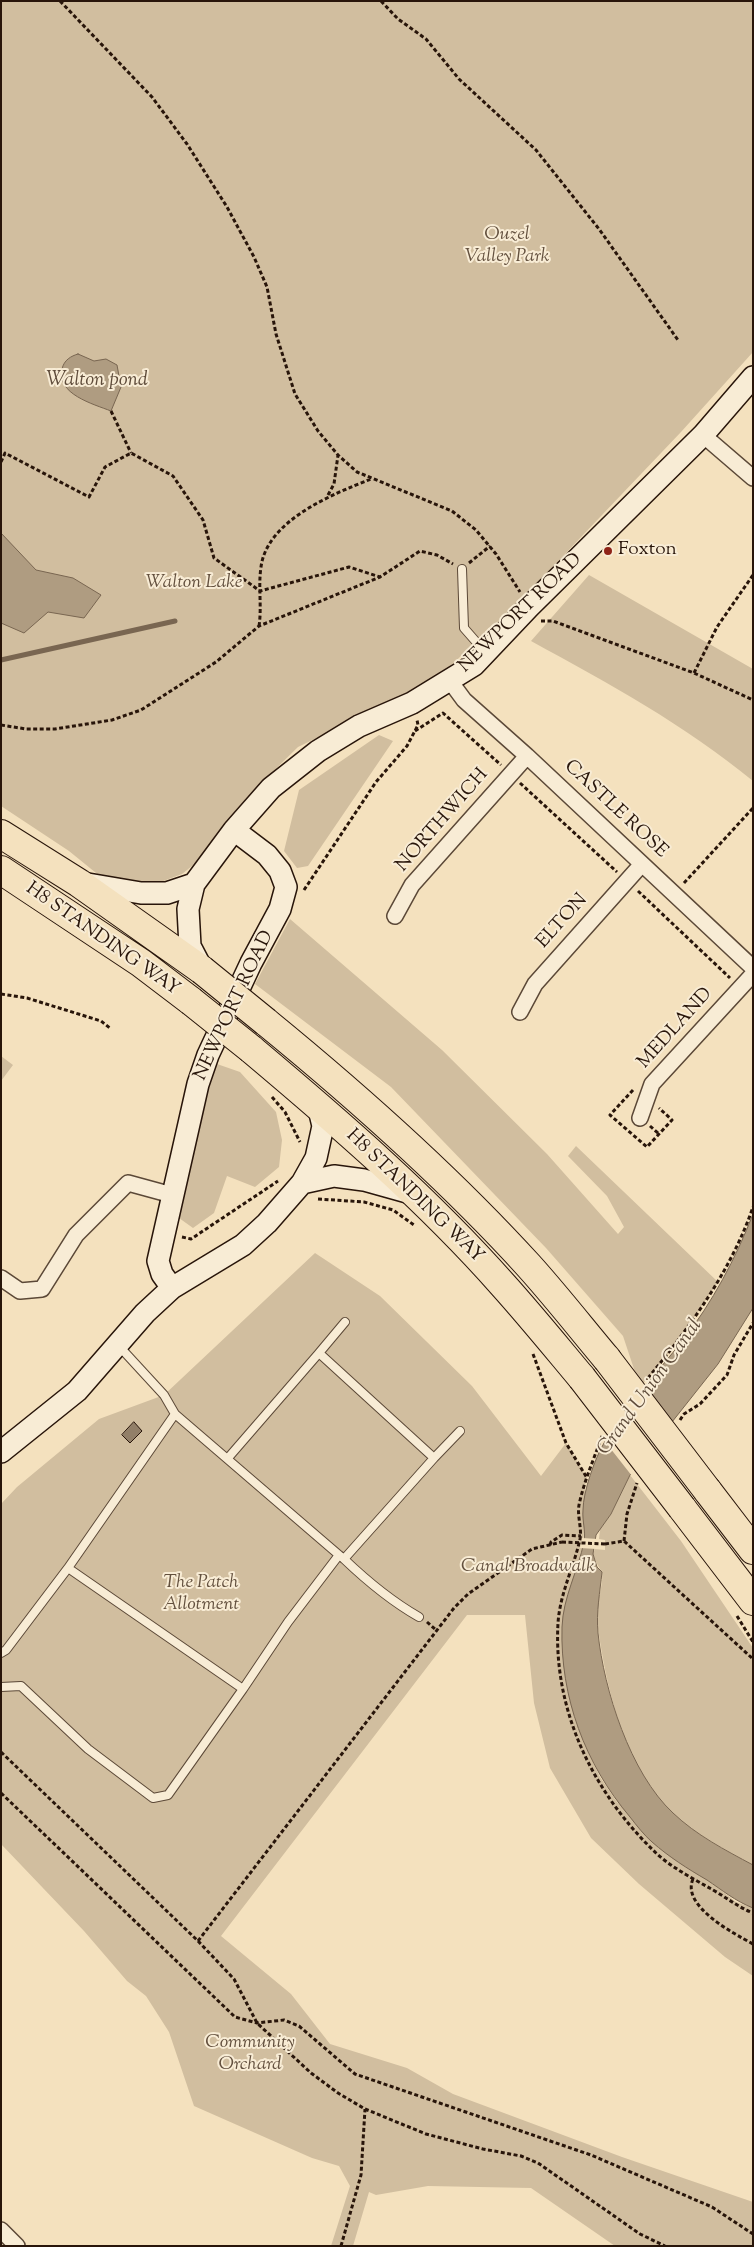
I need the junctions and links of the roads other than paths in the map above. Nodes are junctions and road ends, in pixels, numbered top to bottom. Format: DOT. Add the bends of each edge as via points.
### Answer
graph roads {
  1 [pos="753,377"];
  2 [pos="703,435"];
  3 [pos="753,478"];
  4 [pos="462,569"];
  5 [pos="486,654"];
  6 [pos="450,681"];
  7 [pos="527,756"];
  8 [pos="234,830"];
  9 [pos="1,834"];
  10 [pos="642,864"];
  11 [pos="1,870"];
  12 [pos="79,883"];
  13 [pos="194,884"];
  14 [pos="395,916"];
  15 [pos="753,968"];
  16 [pos="202,970"];
  17 [pos="753,974"];
  18 [pos="520,1012"];
  19 [pos="318,1105"];
  20 [pos="640,1118"];
  21 [pos="299,1186"];
  22 [pos="415,1194"];
  23 [pos="172,1195"];
  24 [pos="1,1278"];
  25 [pos="172,1288"];
  26 [pos="345,1322"];
  27 [pos="118,1345"];
  28 [pos="318,1353"];
  29 [pos="175,1414"];
  30 [pos="460,1431"];
  31 [pos="1,1452"];
  32 [pos="228,1458"];
  33 [pos="434,1458"];
  34 [pos="753,1550"];
  35 [pos="342,1557"];
  36 [pos="68,1568"];
  37 [pos="753,1601"];
  38 [pos="419,1617"];
  39 [pos="1,1653"];
  40 [pos="1,1687"];
  41 [pos="243,1689"];
  42 [pos="1,2230"];
  43 [pos="17,2246"];
  1 -- 2 [label="street, NEWPORT ROAD"];
  2 -- 3 [label="street"];
  2 -- 5 [label="street, NEWPORT ROAD" via="529,607"];
  4 -- 5 [label="lane" via="464,628"];
  5 -- 6 [label="street, NEWPORT ROAD"];
  6 -- 7 [label="street, CASTLE ROSE" via="464,700"];
  6 -- 8 [label="street, NEWPORT ROAD" via="412,703 359,726 318,751 271,788"];
  7 -- 10 [label="street, CASTLE ROSE"];
  7 -- 14 [label="street, NORTHWICH" via="412,885"];
  8 -- 13 [label="street, NEWPORT ROAD"];
  8 -- 23 [label="street, NEWPORT ROAD" via="267,855 280,871 286,887 280,909 208,1055"];
  9 -- 12 [label="highway, H8 STANDING WAY"];
  10 -- 15 [label="street, CASTLE ROSE"];
  10 -- 18 [label="street, ELTON" via="535,984"];
  11 -- 19 [label="highway, H8 STANDING WAY, bridge" via="140,963"];
  12 -- 13 [label="street" via="141,893 167,893"];
  12 -- 16 [label="highway, H8 STANDING WAY"];
  13 -- 16 [label="street" via="188,909 190,946"];
  16 -- 34 [label="highway, H8 STANDING WAY, bridge" via="347,1088 443,1178 529,1266 607,1359"];
  17 -- 20 [label="street, MEDLAND" via="652,1084"];
  19 -- 21 [label="street" via="323,1126 316,1158"];
  19 -- 22 [label="highway, H8 STANDING WAY"];
  21 -- 22 [label="street" via="334,1176 364,1180"];
  21 -- 25 [label="street" via="243,1245"];
  22 -- 37 [label="highway, H8 STANDING WAY, bridge" via="503,1284 582,1378"];
  23 -- 24 [label="street" via="128,1183 76,1235 42,1289 20,1290"];
  23 -- 25 [label="street, NEWPORT ROAD" via="158,1261"];
  25 -- 27 [label="street"];
  26 -- 28 [label="lane"];
  27 -- 29 [label="lane" via="164,1395"];
  27 -- 31 [label="street" via="77,1390"];
  28 -- 32 [label="lane"];
  28 -- 33 [label="lane"];
  29 -- 32 [label="lane"];
  29 -- 36 [label="lane"];
  30 -- 33 [label="lane"];
  32 -- 35 [label="lane"];
  33 -- 35 [label="lane"];
  35 -- 38 [label="lane" via="368,1582"];
  35 -- 41 [label="lane" via="288,1622"];
  36 -- 39 [label="lane"];
  36 -- 41 [label="lane"];
  40 -- 41 [label="lane" via="21,1686 88,1749 153,1798 168,1795"];
  42 -- 43 [label="street"];
}
